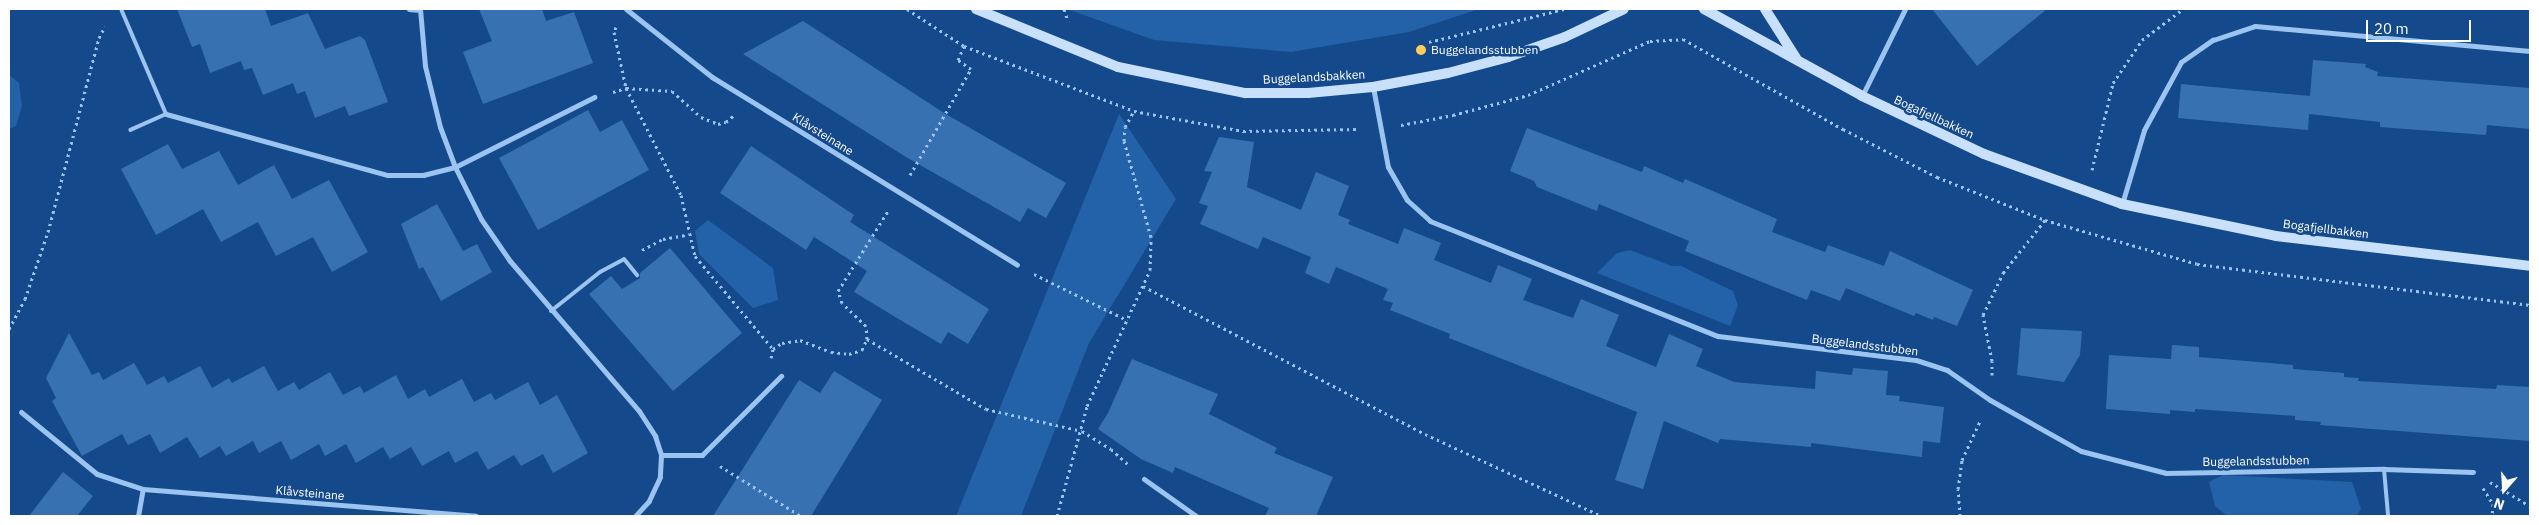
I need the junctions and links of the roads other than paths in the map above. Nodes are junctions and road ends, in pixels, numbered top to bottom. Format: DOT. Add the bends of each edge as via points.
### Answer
graph roads {
  1 [pos="121,9"];
  2 [pos="409,9"];
  3 [pos="626,9"];
  4 [pos="976,9"];
  5 [pos="1624,9"];
  6 [pos="1704,9"];
  7 [pos="1765,9"];
  8 [pos="1905,9"];
  9 [pos="420,10"];
  10 [pos="2530,51"];
  11 [pos="1797,59"];
  12 [pos="1373,87"];
  13 [pos="1862,96"];
  14 [pos="594,97"];
  15 [pos="166,114"];
  16 [pos="130,130"];
  17 [pos="455,167"];
  18 [pos="2122,204"];
  19 [pos="1017,266"];
  20 [pos="2530,266"];
  21 [pos="637,275"];
  22 [pos="551,311"];
  23 [pos="781,376"];
  24 [pos="21,412"];
  25 [pos="661,455"];
  26 [pos="2384,469"];
  27 [pos="2473,472"];
  28 [pos="1144,479"];
  29 [pos="143,489"];
  30 [pos="2388,515"];
  31 [pos="138,516"];
  32 [pos="476,516"];
  33 [pos="635,516"];
  34 [pos="1196,516"];
  1 -- 15 [label="lane"];
  2 -- 9 [label="street"];
  3 -- 19 [label="street, Klåvsteinane" via="712,77"];
  4 -- 12 [label="street, Buggelandsbakken" via="1118,67 1245,93 1308,93"];
  5 -- 12 [label="street, Buggelandsbakken" via="1566,37 1508,57"];
  6 -- 11 [label="street, Bogafjellbakken"];
  7 -- 11 [label="street, Bogafjellbakken"];
  8 -- 13 [label="street"];
  9 -- 17 [label="street" via="425,66 440,127"];
  10 -- 18 [label="street" via="2255,26 2213,40 2181,62 2144,130"];
  11 -- 13 [label="street, Bogafjellbakken"];
  12 -- 26 [label="street, Buggelandsstubben" via="1388,167 1407,200 1430,220 1718,336 1916,360 1947,370 1990,400 2081,451 2166,473"];
  13 -- 18 [label="street, Bogafjellbakken" via="1984,154"];
  14 -- 17 [label="street"];
  15 -- 16 [label="lane"];
  15 -- 17 [label="street" via="388,176 423,175"];
  17 -- 22 [label="street" via="481,219"];
  18 -- 20 [label="street, Bogafjellbakken" via="2276,236"];
  21 -- 22 [label="lane" via="624,259 600,272"];
  22 -- 25 [label="street" via="639,411 655,436"];
  23 -- 25 [label="street" via="702,455"];
  24 -- 29 [label="street, Klåvsteinane" via="96,474"];
  25 -- 33 [label="street" via="660,477 649,501"];
  26 -- 27 [label="street, Buggelandsstubben"];
  26 -- 30 [label="lane"];
  28 -- 34 [label="street"];
  29 -- 31 [label="street"];
  29 -- 32 [label="street, Klåvsteinane"];
}
